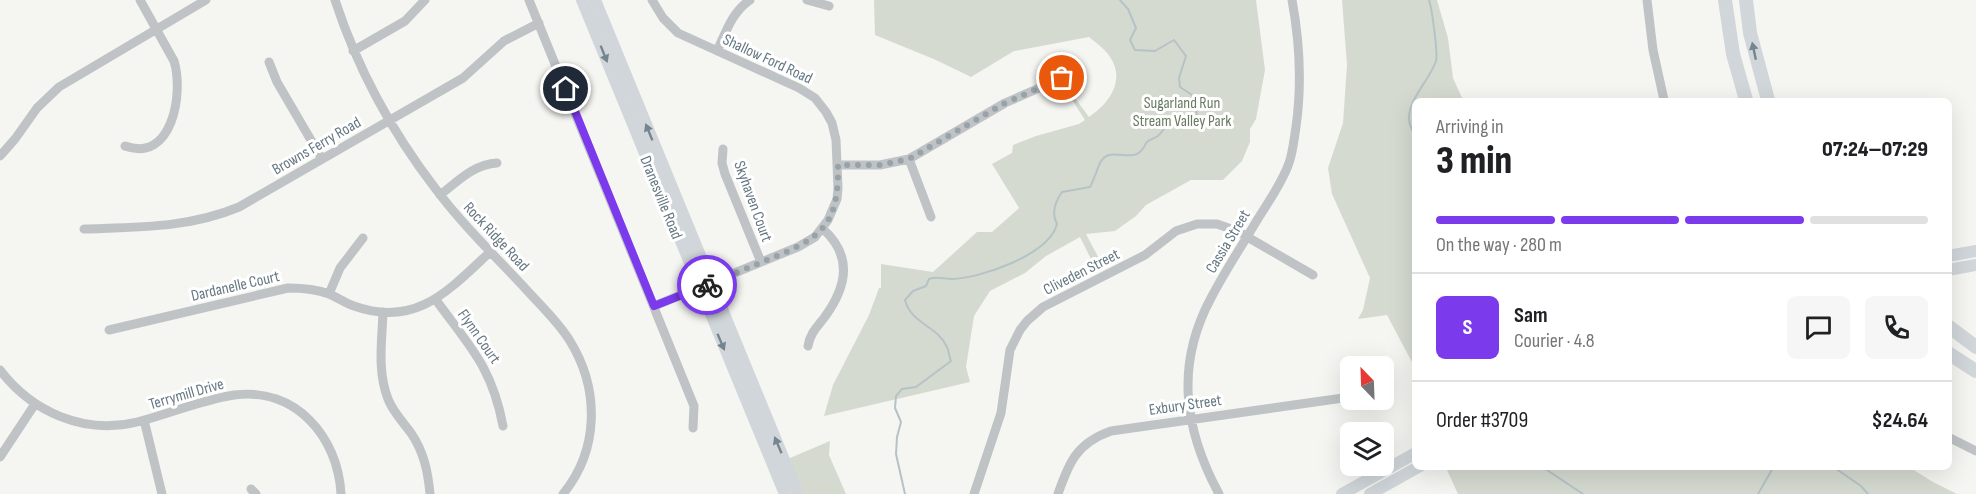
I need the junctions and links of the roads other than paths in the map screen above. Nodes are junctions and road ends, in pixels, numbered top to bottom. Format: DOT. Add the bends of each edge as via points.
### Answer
graph roads {
  1 [pos="140,0"];
  2 [pos="206,0"];
  3 [pos="335,0"];
  4 [pos="425,0"];
  5 [pos="529,0"];
  6 [pos="582,0"];
  7 [pos="595,0"];
  8 [pos="652,0"];
  9 [pos="750,0"];
  10 [pos="807,0"];
  11 [pos="1292,0"];
  12 [pos="1647,0"];
  13 [pos="1725,0"];
  14 [pos="1746,0"];
  15 [pos="829,6"];
  16 [pos="539,23"];
  17 [pos="156,28"];
  18 [pos="353,51"];
  19 [pos="717,51"];
  20 [pos="269,62"];
  21 [pos="1062,78"];
  22 [pos="1664,98"];
  23 [pos="1745,98"];
  24 [pos="1767,98"];
  25 [pos="390,120"];
  26 [pos="125,146"];
  27 [pos="723,149"];
  28 [pos="0,156"];
  29 [pos="322,159"];
  30 [pos="909,159"];
  31 [pos="497,163"];
  32 [pos="838,165"];
  33 [pos="440,195"];
  34 [pos="931,217"];
  35 [pos="84,229"];
  36 [pos="823,229"];
  37 [pos="1247,237"];
  38 [pos="363,238"];
  39 [pos="1976,251"];
  40 [pos="490,252"];
  41 [pos="1952,255"];
  42 [pos="761,262"];
  43 [pos="1976,265"];
  44 [pos="1952,269"];
  45 [pos="1313,275"];
  46 [pos="704,286"];
  47 [pos="329,294"];
  48 [pos="436,300"];
  49 [pos="654,306"];
  50 [pos="383,312"];
  51 [pos="1952,329"];
  52 [pos="109,330"];
  53 [pos="808,346"];
  54 [pos="1976,347"];
  55 [pos="1952,356"];
  56 [pos="0,370"];
  57 [pos="1976,371"];
  58 [pos="1340,398"];
  59 [pos="35,404"];
  60 [pos="1190,419"];
  61 [pos="144,420"];
  62 [pos="503,426"];
  63 [pos="693,428"];
  64 [pos="1952,439"];
  65 [pos="1976,451"];
  66 [pos="1412,455"];
  67 [pos="0,457"];
  68 [pos="1413,470"];
  69 [pos="162,494"];
  70 [pos="341,494"];
  71 [pos="430,494"];
  72 [pos="563,494"];
  73 [pos="784,494"];
  74 [pos="798,494"];
  75 [pos="974,494"];
  76 [pos="1059,494"];
  77 [pos="1219,494"];
  78 [pos="1342,494"];
  79 [pos="1370,494"];
  1 -- 17 [label="street"];
  2 -- 17 [label="street"];
  3 -- 18 [label="street, Rock Ridge Road"];
  4 -- 18 [label="street" via="405,21"];
  5 -- 16 [label="street"];
  6 -- 46 [label="main road, Dranesville Road, one-way"];
  46 -- 7 [label="main road, Dranesville Road, one-way"];
  8 -- 19 [label="street, Shallow Ford Road" via="678,33"];
  9 -- 19 [label="street" via="737,11"];
  10 -- 15 [label="street"];
  11 -- 37 [label="street, Cassia Street" via="1300,80 1293,149 1284,175"];
  12 -- 22 [label="street"];
  13 -- 23 [label="highway" via="1732,54"];
  24 -- 14 [label="highway, one-way" via="1756,62"];
  16 -- 25 [label="street, Browns Ferry Road" via="504,41 463,78"];
  16 -- 49 [label="street"];
  17 -- 26 [label="street" via="177,72 177,103 169,126 157,142 146,148"];
  17 -- 28 [label="street" via="59,87 37,108"];
  18 -- 25 [label="street, Rock Ridge Road"];
  19 -- 32 [label="street, Shallow Ford Road" via="815,98 832,123"];
  20 -- 29 [label="street"];
  21 -- 30 [label="street" via="1005,103"];
  25 -- 29 [label="street, Browns Ferry Road"];
  25 -- 33 [label="street, Rock Ridge Road"];
  27 -- 42 [label="street, Skyhaven Court" via="725,174"];
  29 -- 35 [label="street, Browns Ferry Road" via="239,207 207,219 175,225"];
  30 -- 32 [label="street" via="880,165"];
  30 -- 34 [label="street"];
  31 -- 33 [label="street" via="474,169"];
  32 -- 36 [label="street, Shallow Ford Road" via="837,199"];
  33 -- 40 [label="street, Rock Ridge Road"];
  36 -- 42 [label="street, Shallow Ford Road" via="798,247"];
  36 -- 53 [label="street" via="840,248 843,276 836,298 812,331"];
  37 -- 45 [label="street, Cliveden Street"];
  37 -- 60 [label="street, Cassia Street" via="1198,327 1188,382"];
  37 -- 75 [label="street, Cliveden Street" via="1217,224 1186,227 1167,236 1145,255 1035,314 1020,330 1010,350 1001,412"];
  38 -- 47 [label="street" via="340,268"];
  39 -- 41 [label="main road"];
  40 -- 48 [label="street, Dardanelle Court"];
  40 -- 72 [label="street, Rock Ridge Road" via="564,331 584,370 592,413 590,440 579,472"];
  42 -- 46 [label="street, Shallow Ford Road"];
  43 -- 44 [label="main road"];
  46 -- 49 [label="street, Shallow Ford Road"];
  46 -- 73 [label="main road, Dranesville Road, one-way"];
  74 -- 46 [label="main road, Dranesville Road, one-way"];
  47 -- 50 [label="street, Dardanelle Court" via="357,307"];
  47 -- 52 [label="street, Dardanelle Court" via="288,288"];
  48 -- 50 [label="street, Dardanelle Court" via="412,309"];
  48 -- 62 [label="street, Flynn Court" via="484,367 495,391"];
  49 -- 63 [label="street" via="694,406"];
  50 -- 71 [label="street" via="381,357 386,392 423,456"];
  51 -- 54 [label="highway"];
  55 -- 57 [label="highway"];
  56 -- 59 [label="street, Terrymill Drive"];
  58 -- 60 [label="street, Exbury Street"];
  59 -- 61 [label="street, Terrymill Drive" via="65,419 88,424 117,426"];
  59 -- 67 [label="street"];
  60 -- 76 [label="street, Exbury Street" via="1111,431 1092,440 1071,462"];
  60 -- 77 [label="street, Cassia Street" via="1199,453"];
  61 -- 69 [label="street"];
  61 -- 70 [label="street, Terrymill Drive" via="234,395 259,395 281,401 309,419 325,437 335,459"];
  64 -- 65 [label="street"];
  66 -- 78 [label="main road"];
  68 -- 79 [label="main road"];
}
